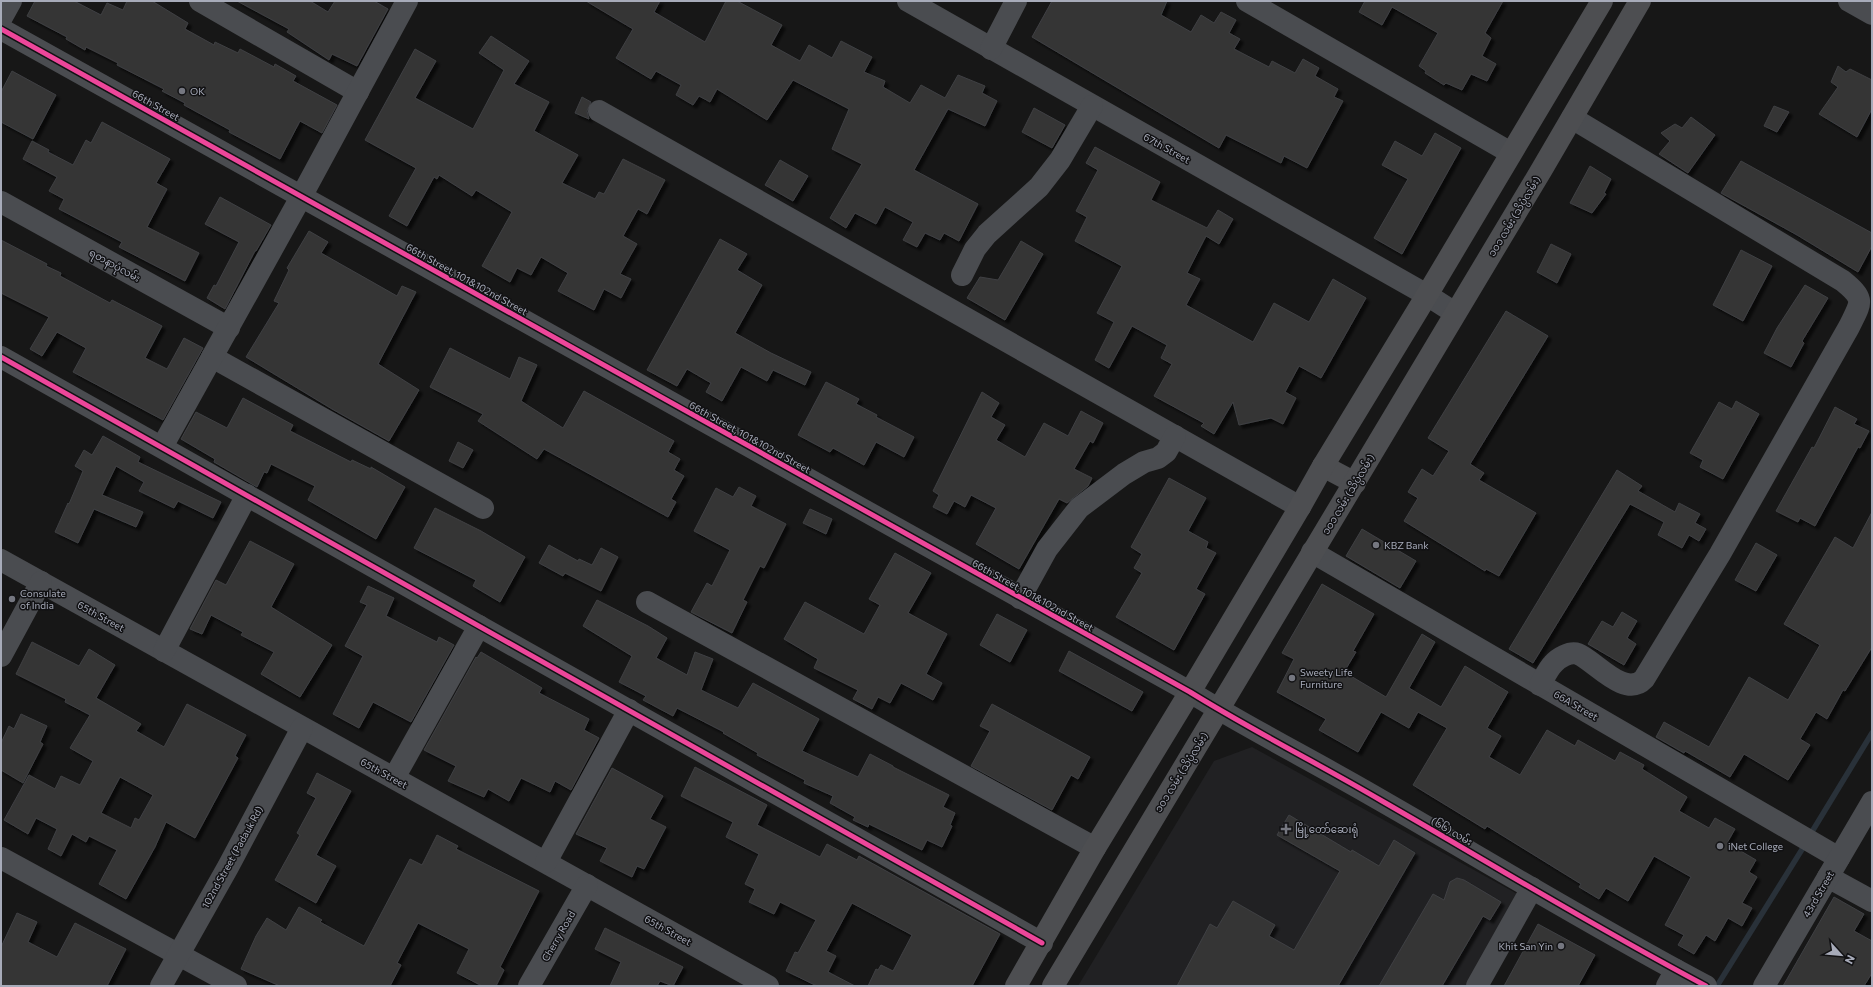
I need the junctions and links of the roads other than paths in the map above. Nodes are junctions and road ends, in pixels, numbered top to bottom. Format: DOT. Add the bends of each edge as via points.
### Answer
graph roads {
  1 [pos="11,1"];
  2 [pos="200,1"];
  3 [pos="407,1"];
  4 [pos="908,1"];
  5 [pos="1016,1"];
  6 [pos="1247,1"];
  7 [pos="1602,1"];
  8 [pos="1640,1"];
  9 [pos="1849,1"];
  10 [pos="1872,14"];
  11 [pos="1,19"];
  12 [pos="1,29"];
  13 [pos="991,49"];
  14 [pos="1558,75"];
  15 [pos="358,92"];
  16 [pos="1588,92"];
  17 [pos="1092,106"];
  18 [pos="599,111"];
  19 [pos="1572,118"];
  20 [pos="1511,153"];
  21 [pos="301,197"];
  22 [pos="1,202"];
  23 [pos="962,275"];
  24 [pos="1427,295"];
  25 [pos="1455,313"];
  26 [pos="229,328"];
  27 [pos="1,357"];
  28 [pos="212,358"];
  29 [pos="1175,436"];
  30 [pos="162,447"];
  31 [pos="1323,466"];
  32 [pos="1355,483"];
  33 [pos="247,496"];
  34 [pos="1300,507"];
  35 [pos="483,508"];
  36 [pos="1312,552"];
  37 [pos="1,560"];
  38 [pos="41,582"];
  39 [pos="1020,598"];
  40 [pos="647,602"];
  41 [pos="479,626"];
  42 [pos="164,651"];
  43 [pos="1,656"];
  44 [pos="1540,685"];
  45 [pos="1190,692"];
  46 [pos="629,710"];
  47 [pos="1220,710"];
  48 [pos="302,728"];
  49 [pos="394,778"];
  50 [pos="1872,802"];
  51 [pos="1095,848"];
  52 [pos="1,858"];
  53 [pos="1839,858"];
  54 [pos="546,862"];
  55 [pos="1828,877"];
  56 [pos="587,885"];
  57 [pos="1532,888"];
  58 [pos="1872,901"];
  59 [pos="1042,942"];
  60 [pos="177,954"];
  61 [pos="1672,978"];
  62 [pos="161,986"];
  63 [pos="236,986"];
  64 [pos="530,986"];
  65 [pos="768,986"];
  66 [pos="1016,986"];
  67 [pos="1054,986"];
  68 [pos="1477,986"];
  69 [pos="1706,986"];
  70 [pos="1764,986"];
  1 -- 11 [label="street"];
  2 -- 15 [label="street"];
  3 -- 15 [label="street"];
  4 -- 13 [label="street, 67th Street"];
  5 -- 13 [label="street"];
  6 -- 20 [label="street"];
  7 -- 14 [label="main road"];
  8 -- 16 [label="main road, ၁၀၁ လမ်း (သိပ္ပံလမ်း)"];
  9 -- 10 [label="street"];
  12 -- 21 [label="street, 66th Street"];
  13 -- 17 [label="street, 67th Street"];
  14 -- 16 [label="main road"];
  14 -- 20 [label="main road"];
  15 -- 21 [label="street"];
  16 -- 19 [label="main road, ၁၀၁ လမ်း (သိပ္ပံလမ်း)"];
  17 -- 23 [label="street" via="1060,160 1039,188 987,234 975,249"];
  17 -- 24 [label="street, 67th Street"];
  18 -- 29 [label="street"];
  19 -- 25 [label="main road, ၁၀၁ လမ်း (သိပ္ပံလမ်း)"];
  19 -- 44 [label="street" via="1842,281 1856,292 1860,299 1849,327 1720,554 1644,678 1635,684 1624,684 1580,655 1572,653 1559,658"];
  20 -- 24 [label="main road"];
  21 -- 26 [label="street"];
  21 -- 39 [label="street, 66th Street, 101&102nd Street"];
  22 -- 26 [label="street, ရတနာပုံလမ်း"];
  24 -- 25 [label="street, 67th Street"];
  24 -- 31 [label="main road"];
  25 -- 32 [label="main road, ၁၀၁ လမ်း (သိပ္ပံလမ်း)"];
  26 -- 28 [label="street"];
  27 -- 30 [label="street"];
  28 -- 30 [label="street"];
  28 -- 35 [label="street"];
  29 -- 34 [label="street"];
  29 -- 39 [label="street" via="1166,452 1124,474 1079,508 1047,549"];
  30 -- 33 [label="street"];
  31 -- 32 [label="main road"];
  31 -- 34 [label="main road"];
  32 -- 36 [label="main road, ၁၀၁ လမ်း (သိပ္ပံလမ်း)"];
  33 -- 41 [label="street"];
  33 -- 42 [label="street"];
  34 -- 45 [label="main road"];
  36 -- 44 [label="street, 66A Street"];
  36 -- 47 [label="main road, ၁၀၁ လမ်း (သိပ္ပံလမ်း)"];
  37 -- 38 [label="street, 65th Street"];
  38 -- 42 [label="street, 65th Street"];
  38 -- 43 [label="street"];
  39 -- 45 [label="street, 66th Street, 101&102nd Street"];
  40 -- 51 [label="street"];
  41 -- 46 [label="street"];
  41 -- 49 [label="street"];
  42 -- 48 [label="street, 65th Street"];
  44 -- 53 [label="street, 66A Street"];
  45 -- 47 [label="street, (၆၆) လမ်း"];
  45 -- 51 [label="main road"];
  46 -- 54 [label="street"];
  46 -- 59 [label="street"];
  47 -- 57 [label="street, (၆၆) လမ်း"];
  47 -- 67 [label="main road, ၁၀၁ လမ်း (သိပ္ပံလမ်း)"];
  48 -- 49 [label="street, 65th Street"];
  48 -- 60 [label="street, 102nd Street (Padauk Rd)" via="228,867"];
  49 -- 54 [label="street, 65th Street"];
  50 -- 53 [label="street, 43rd Street"];
  51 -- 59 [label="main road"];
  52 -- 60 [label="street"];
  53 -- 55 [label="street, 43rd Street"];
  54 -- 56 [label="street, 65th Street"];
  55 -- 58 [label="street"];
  55 -- 70 [label="street, 43rd Street"];
  56 -- 64 [label="street, Cherry Road"];
  56 -- 65 [label="street, 65th Street"];
  57 -- 61 [label="street, (၆၆) လမ်း"];
  57 -- 68 [label="street"];
  59 -- 66 [label="main road"];
  60 -- 62 [label="street, 102nd Street (Padauk Rd)"];
  60 -- 63 [label="street"];
  61 -- 69 [label="street, (၆၆) လမ်း"];
}
